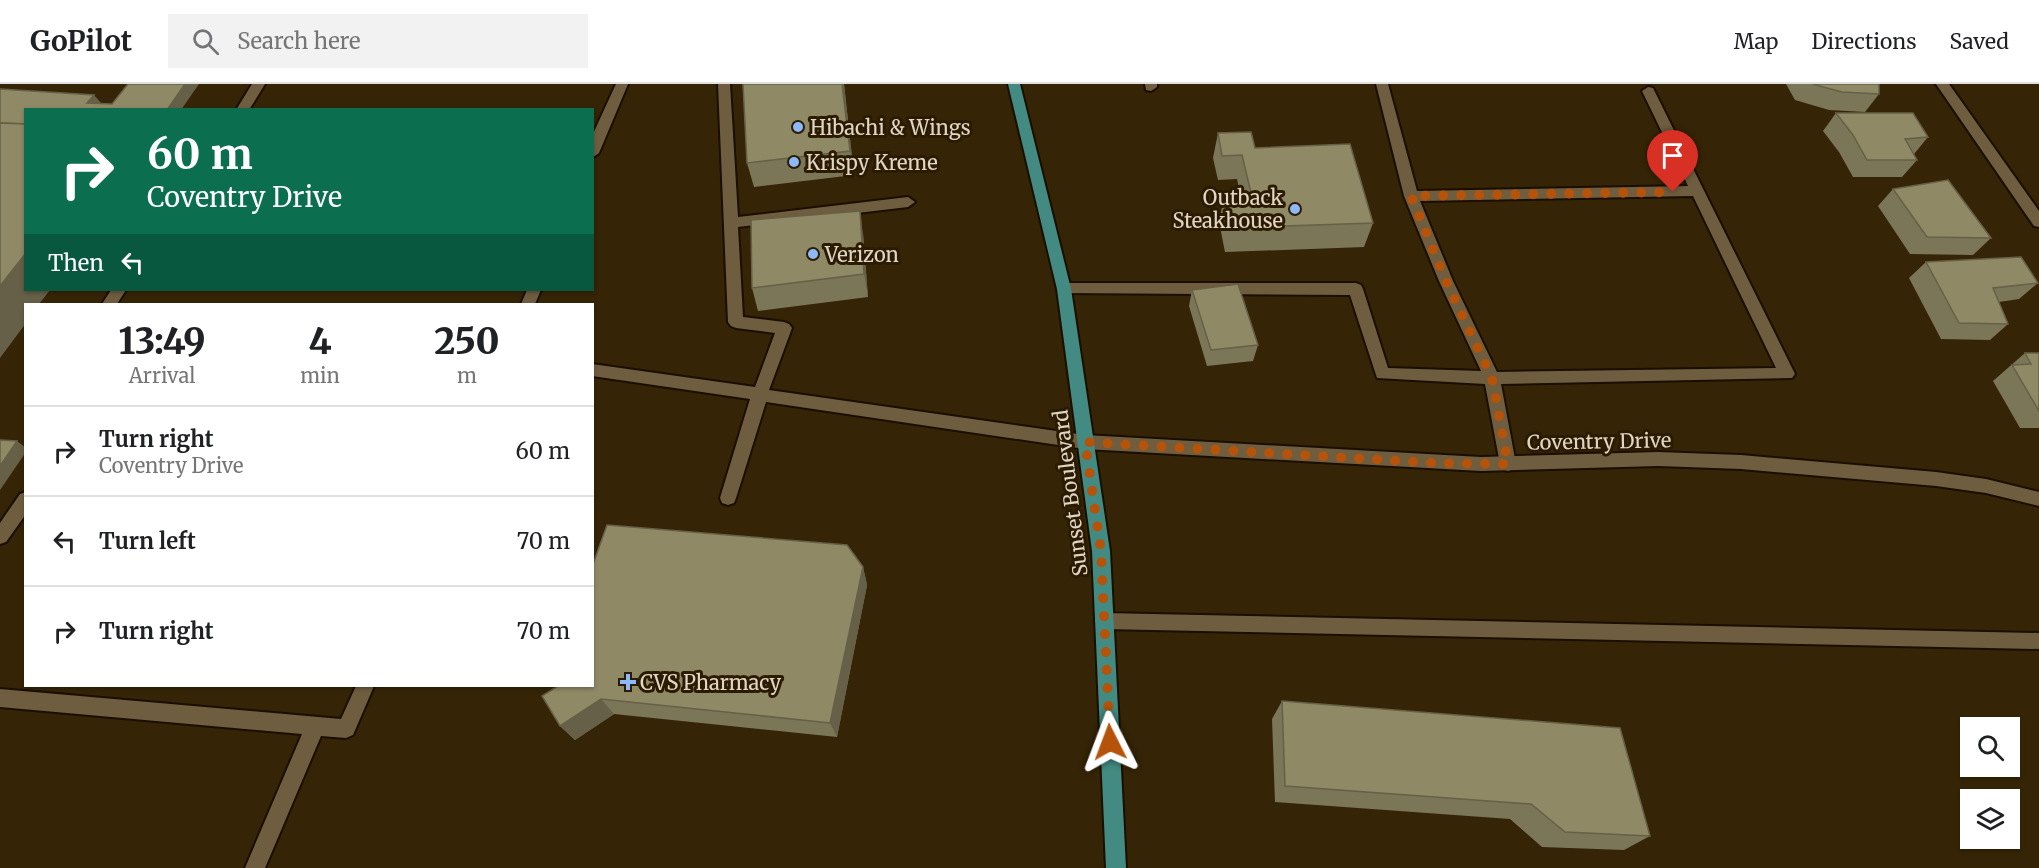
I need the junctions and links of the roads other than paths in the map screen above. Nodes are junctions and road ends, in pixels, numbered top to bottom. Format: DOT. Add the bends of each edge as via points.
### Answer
graph roads {
  1 [pos="259,84"];
  2 [pos="622,84"];
  3 [pos="724,84"];
  4 [pos="1014,84"];
  5 [pos="1382,84"];
  6 [pos="1942,84"];
  7 [pos="1648,91"];
  8 [pos="243,108"];
  9 [pos="594,148"];
  10 [pos="1697,191"];
  11 [pos="1411,196"];
  12 [pos="908,202"];
  13 [pos="2039,222"];
  14 [pos="731,223"];
  15 [pos="1064,289"];
  16 [pos="594,370"];
  17 [pos="1492,378"];
  18 [pos="760,394"];
  19 [pos="1085,442"];
  20 [pos="1508,464"];
  21 [pos="728,498"];
  22 [pos="2039,499"];
  23 [pos="24,502"];
  24 [pos="0,537"];
  25 [pos="1104,621"];
  26 [pos="2039,641"];
  27 [pos="365,687"];
  28 [pos="0,699"];
  29 [pos="315,727"];
  30 [pos="255,868"];
  31 [pos="1116,868"];
  1 -- 8 [label="street"];
  2 -- 9 [label="street"];
  3 -- 14 [label="street"];
  4 -- 15 [label="main road, Sunset Boulevard"];
  5 -- 11 [label="street"];
  6 -- 13 [label="street"];
  7 -- 10 [label="street"];
  10 -- 11 [label="street"];
  10 -- 17 [label="street" via="1787,374"];
  11 -- 17 [label="street"];
  12 -- 14 [label="street"];
  14 -- 18 [label="street" via="736,322 784,328"];
  15 -- 17 [label="street" via="1356,289 1382,374"];
  15 -- 19 [label="main road, Sunset Boulevard"];
  16 -- 18 [label="street, Coventry Drive"];
  17 -- 20 [label="street"];
  18 -- 19 [label="street, Coventry Drive"];
  18 -- 21 [label="street"];
  19 -- 20 [label="street, Coventry Drive"];
  19 -- 25 [label="main road, Sunset Boulevard" via="1101,551"];
  20 -- 22 [label="street, Coventry Drive" via="1658,459 1741,462 1936,479"];
  23 -- 24 [label="street"];
  25 -- 26 [label="street"];
  25 -- 31 [label="main road, Sunset Boulevard"];
  27 -- 29 [label="street" via="346,729"];
  28 -- 29 [label="street"];
  29 -- 30 [label="street"];
}
